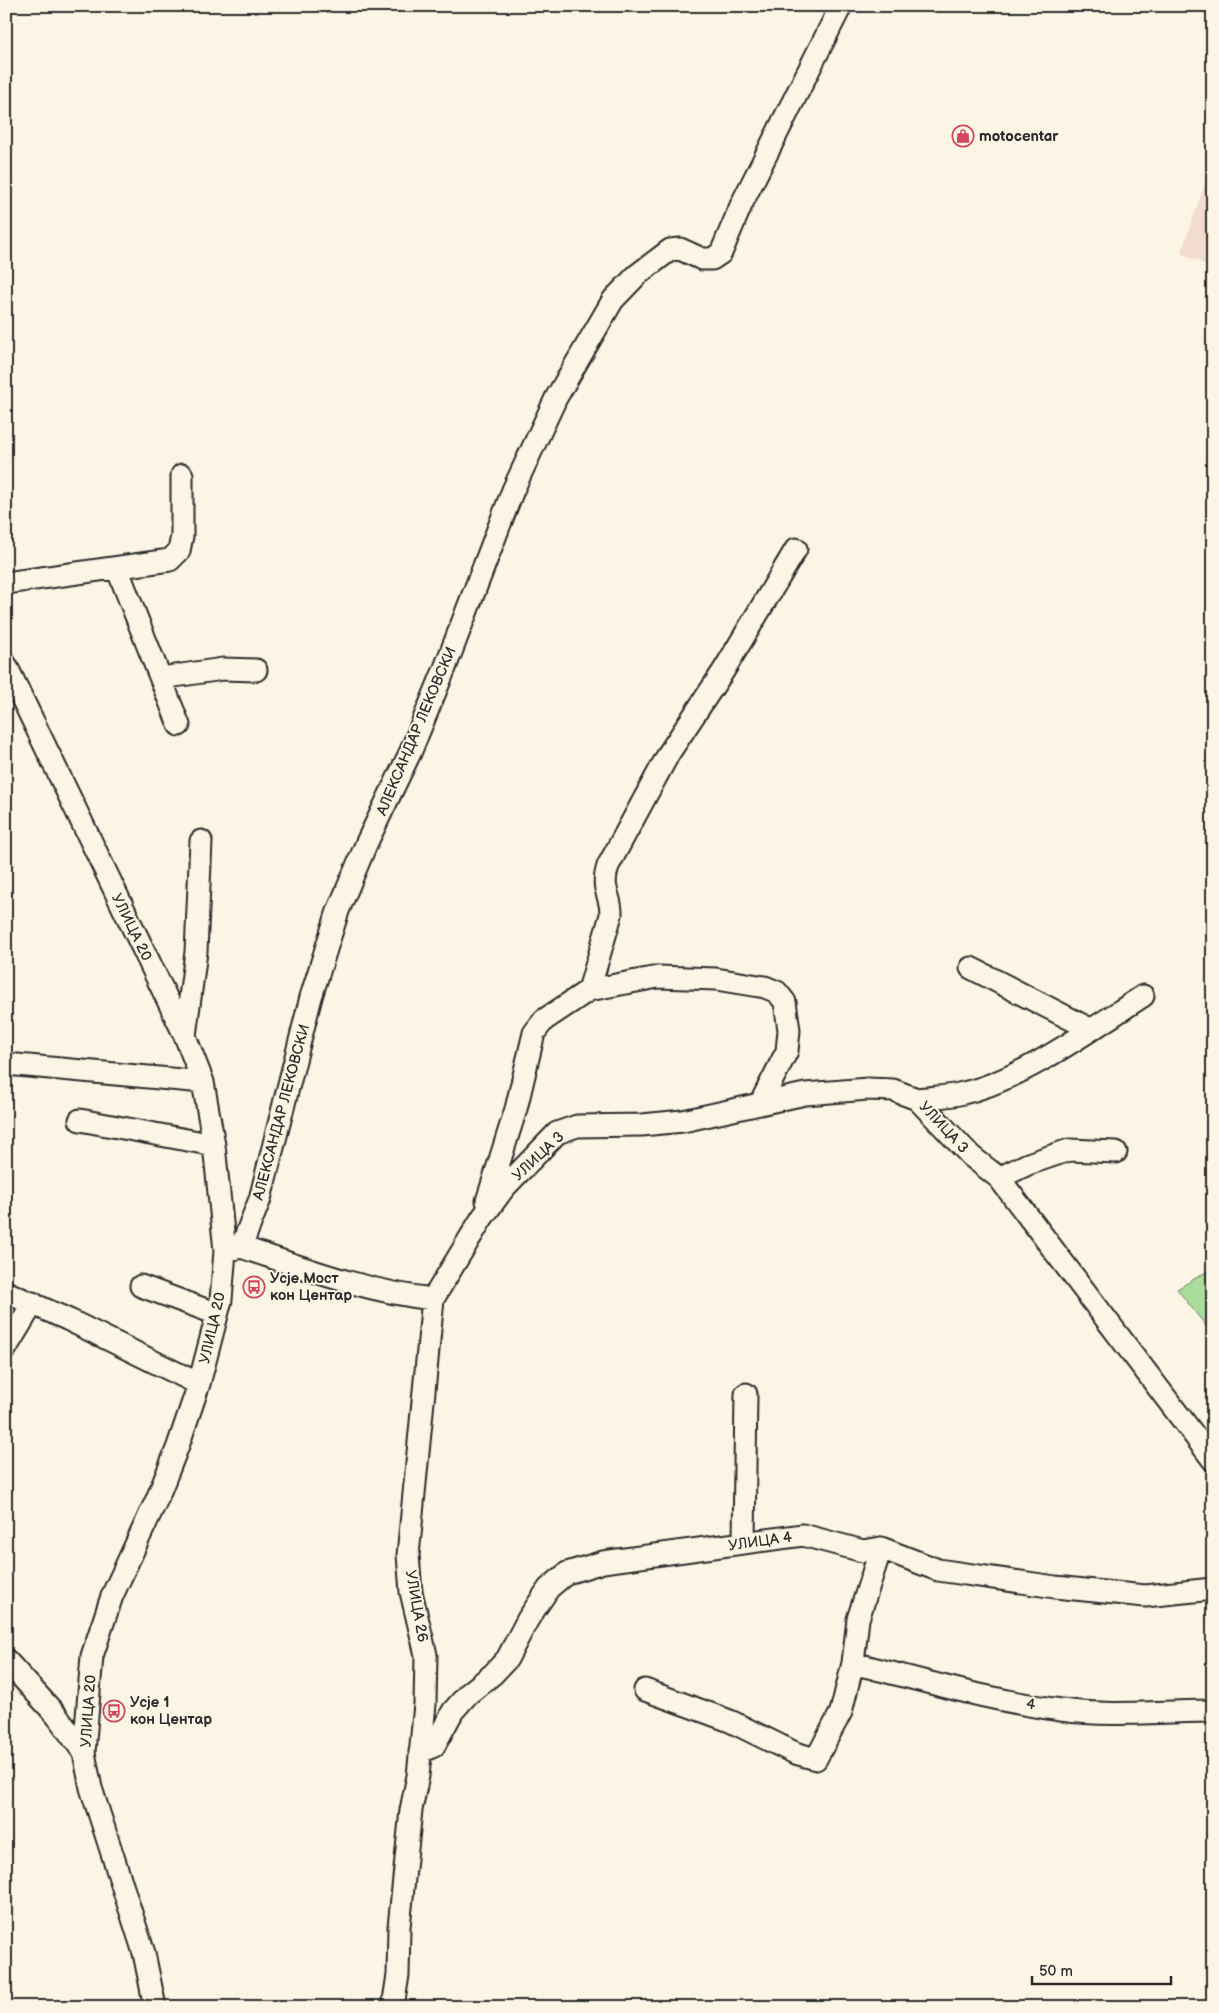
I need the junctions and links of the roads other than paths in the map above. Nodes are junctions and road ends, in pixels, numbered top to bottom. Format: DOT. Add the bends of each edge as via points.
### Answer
graph roads {
  1 [pos="841,6"];
  2 [pos="182,475"];
  3 [pos="796,549"];
  4 [pos="117,568"];
  5 [pos="6,583"];
  6 [pos="6,664"];
  7 [pos="256,670"];
  8 [pos="160,678"];
  9 [pos="178,724"];
  10 [pos="201,841"];
  11 [pos="971,968"];
  12 [pos="589,990"];
  13 [pos="1143,996"];
  14 [pos="1090,1029"];
  15 [pos="185,1036"];
  16 [pos="6,1064"];
  17 [pos="203,1082"];
  18 [pos="917,1098"];
  19 [pos="760,1104"];
  20 [pos="80,1120"];
  21 [pos="214,1145"];
  22 [pos="1116,1152"];
  23 [pos="999,1178"];
  24 [pos="482,1218"];
  25 [pos="233,1249"];
  26 [pos="141,1286"];
  27 [pos="6,1292"];
  28 [pos="433,1299"];
  29 [pos="33,1303"];
  30 [pos="216,1314"];
  31 [pos="6,1348"];
  32 [pos="198,1384"];
  33 [pos="746,1394"];
  34 [pos="1213,1460"];
  35 [pos="744,1542"];
  36 [pos="881,1548"];
  37 [pos="1213,1589"];
  38 [pos="6,1660"];
  39 [pos="853,1663"];
  40 [pos="645,1690"];
  41 [pos="1213,1711"];
  42 [pos="420,1752"];
  43 [pos="84,1753"];
  44 [pos="155,2007"];
  45 [pos="393,2007"];
  1 -- 25 [label="street, АЛЕКСАНДАР ЛЕКОВСКИ" via="742,203 721,253 712,259 702,259 680,249 670,250 656,260 613,300 556,398 513,490 446,668 338,911 311,997 260,1199"];
  2 -- 4 [label="street" via="179,551 170,560"];
  3 -- 12 [label="street" via="724,670 669,753 608,866 604,889 611,909"];
  4 -- 5 [label="street"];
  4 -- 8 [label="street"];
  6 -- 15 [label="street, УЛИЦА 20"];
  7 -- 8 [label="street" via="223,669"];
  8 -- 9 [label="street"];
  10 -- 15 [label="street" via="196,952"];
  11 -- 14 [label="street"];
  12 -- 19 [label="street" via="658,977 716,979 777,992 785,1002 789,1030 786,1051"];
  12 -- 24 [label="street" via="544,1020 534,1033 516,1109"];
  13 -- 14 [label="street"];
  14 -- 18 [label="street" via="995,1083 963,1093"];
  15 -- 17 [label="street, УЛИЦА 20"];
  16 -- 17 [label="street"];
  17 -- 21 [label="street, УЛИЦА 20"];
  18 -- 19 [label="street, УЛИЦА 3" via="893,1090 868,1089 804,1094"];
  18 -- 23 [label="street, УЛИЦА 3" via="971,1156"];
  19 -- 24 [label="street, УЛИЦА 3" via="683,1121 578,1126 557,1133 504,1188"];
  20 -- 21 [label="street"];
  21 -- 25 [label="street, УЛИЦА 20"];
  22 -- 23 [label="street" via="1069,1150"];
  23 -- 34 [label="street, УЛИЦА 3"];
  24 -- 28 [label="street, УЛИЦА 26"];
  25 -- 28 [label="street" via="397,1295"];
  25 -- 30 [label="street, УЛИЦА 20"];
  26 -- 30 [label="street"];
  27 -- 29 [label="street"];
  28 -- 42 [label="street, УЛИЦА 26" via="408,1555 411,1592 426,1655"];
  29 -- 31 [label="street"];
  29 -- 32 [label="street"];
  30 -- 32 [label="street, УЛИЦА 20"];
  32 -- 43 [label="street, УЛИЦА 20" via="164,1481 112,1596 92,1656"];
  33 -- 35 [label="street"];
  35 -- 36 [label="street, УЛИЦА 4" via="803,1535 863,1551"];
  35 -- 42 [label="street, УЛИЦА 4" via="700,1551 604,1562 567,1573 549,1588 528,1619 507,1660 453,1711 434,1746"];
  36 -- 37 [label="street, УЛИЦА 4" via="938,1570 1055,1587 1145,1596"];
  36 -- 39 [label="street" via="858,1618"];
  38 -- 43 [label="street" via="57,1716"];
  39 -- 40 [label="street" via="842,1712 816,1759 795,1753 730,1721"];
  39 -- 41 [label="street, 4" via="1000,1699 1061,1710 1114,1714"];
  42 -- 45 [label="street, УЛИЦА 26" via="411,1810"];
  43 -- 44 [label="street, УЛИЦА 20" via="91,1788 144,1952"];
}
